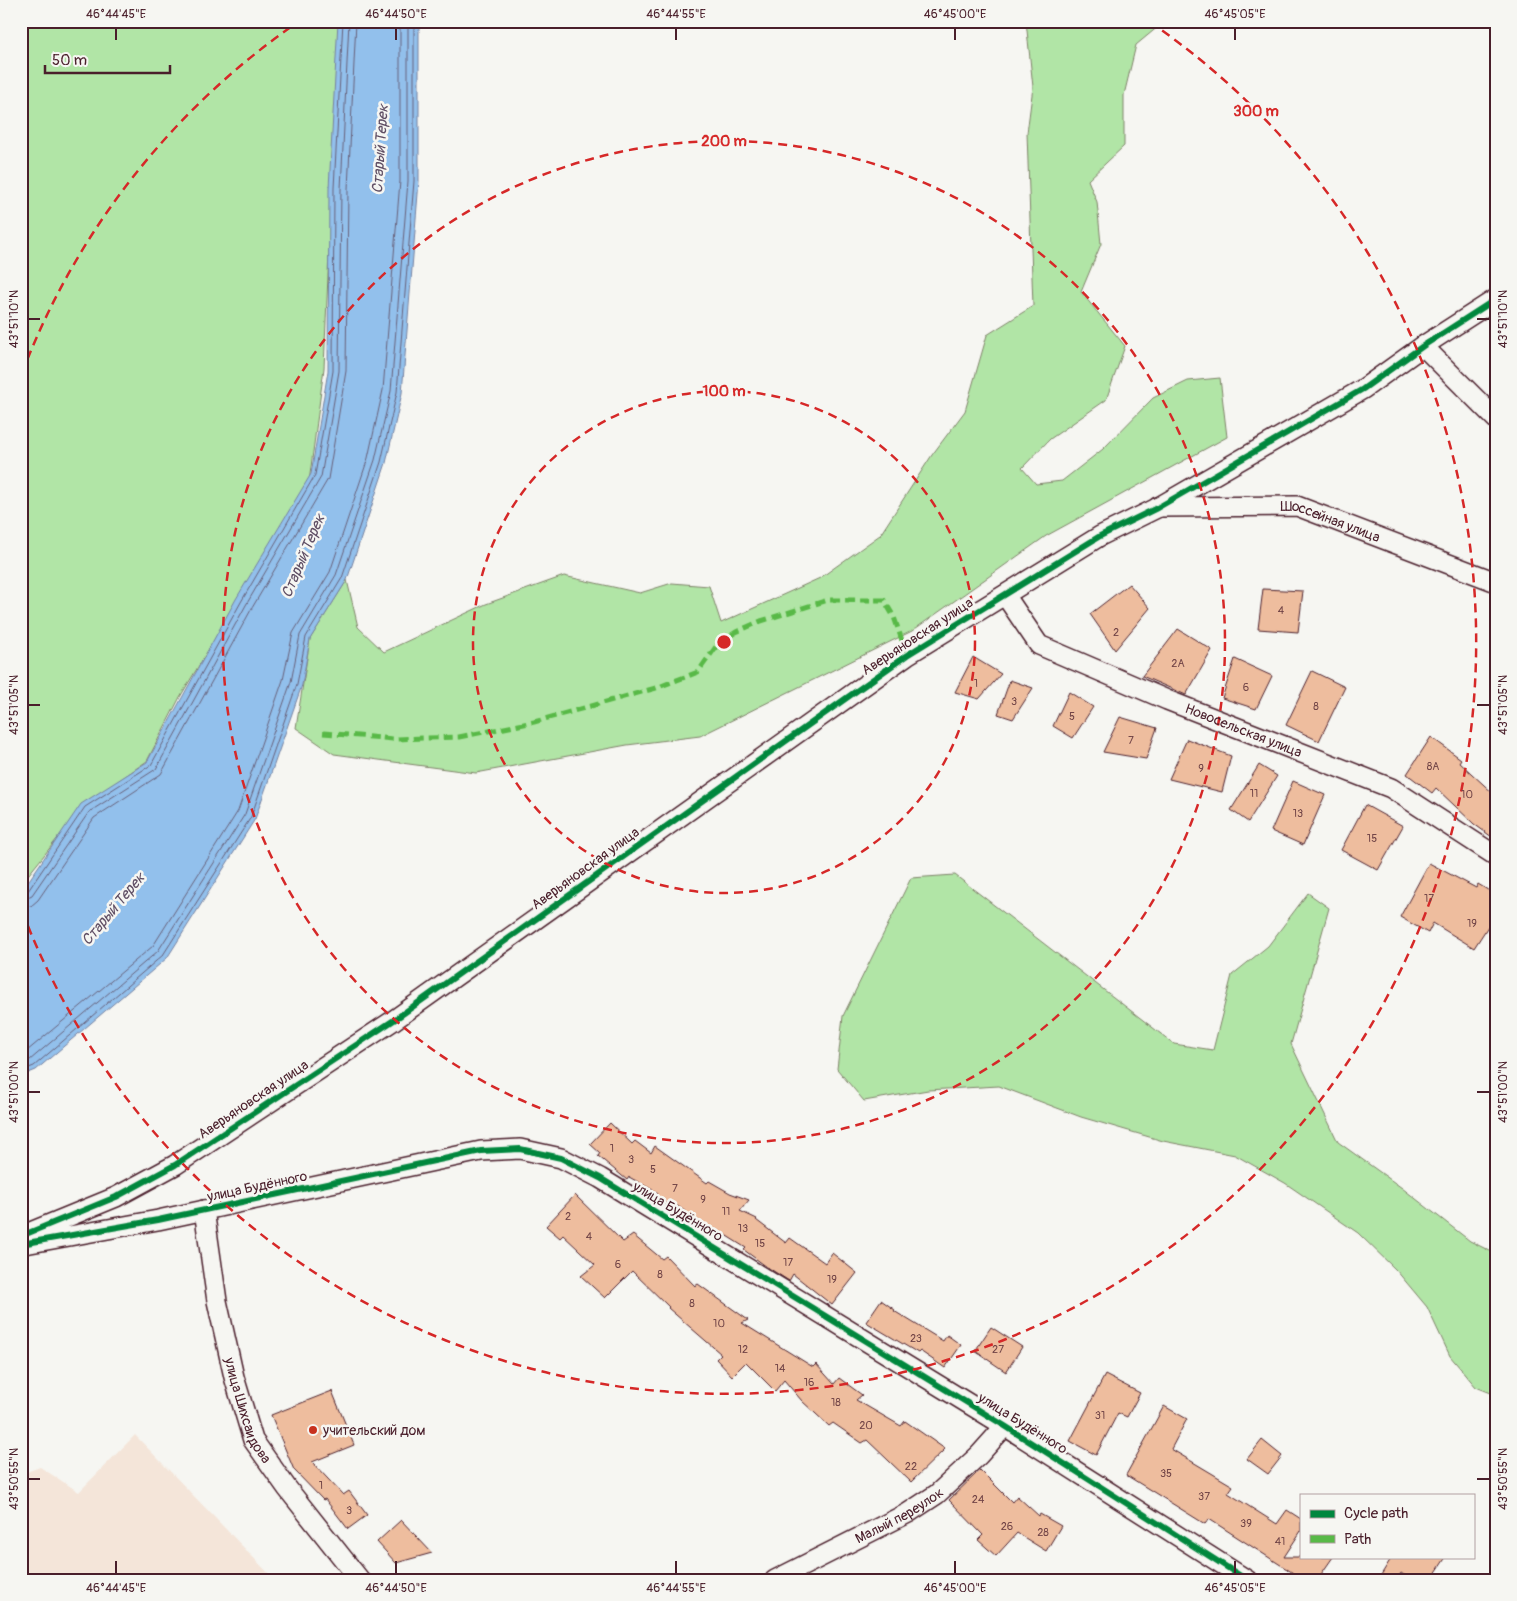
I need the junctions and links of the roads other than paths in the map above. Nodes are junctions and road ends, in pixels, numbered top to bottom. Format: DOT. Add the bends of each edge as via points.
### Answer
graph roads {
  1 [pos="1496,299"];
  2 [pos="1423,346"];
  3 [pos="1496,419"];
  4 [pos="1157,508"];
  5 [pos="1496,582"];
  6 [pos="1005,595"];
  7 [pos="1496,856"];
  8 [pos="204,1210"];
  9 [pos="21,1236"];
  10 [pos="21,1244"];
  11 [pos="1005,1426"];
  12 [pos="360,1580"];
  13 [pos="774,1580"];
  14 [pos="1247,1580"];
  1 -- 2 [label="street, Аверьяновская улица"];
  2 -- 3 [label="street"];
  2 -- 4 [label="street, Аверьяновская улица" via="1363,389"];
  4 -- 5 [label="street, Шоссейная улица" via="1297,506"];
  4 -- 6 [label="street, Аверьяновская улица" via="1100,536"];
  6 -- 7 [label="street, Новосельская улица" via="1039,645 1166,700 1390,788"];
  6 -- 9 [label="street, Аверьяновская улица" via="907,655 394,1020 184,1160 116,1197"];
  8 -- 10 [label="street, улица Будённого"];
  8 -- 11 [label="street, улица Будённого" via="481,1151 520,1149 561,1158 600,1178"];
  8 -- 12 [label="street, улица Шихсаидова" via="217,1301 252,1440"];
  11 -- 13 [label="street, Малый переулок" via="937,1494 908,1513"];
  11 -- 14 [label="street, улица Будённого"];
}
